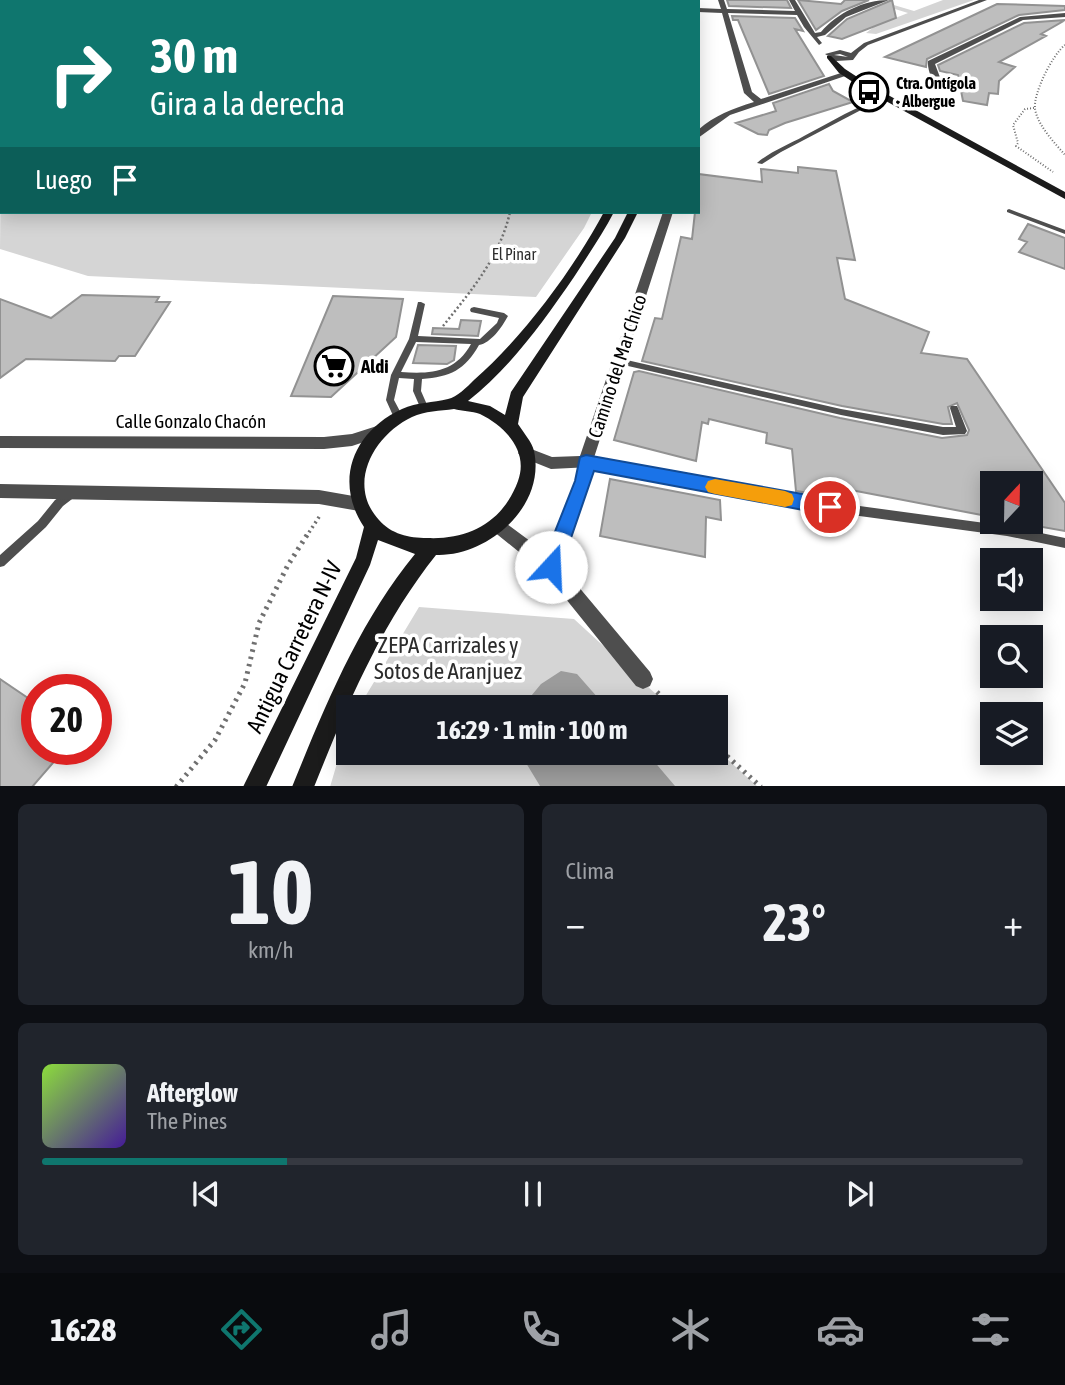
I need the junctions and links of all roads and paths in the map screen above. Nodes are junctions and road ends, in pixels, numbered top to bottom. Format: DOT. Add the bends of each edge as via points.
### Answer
graph roads {
  1 [pos="721,0"];
  2 [pos="792,0"];
  3 [pos="865,0"];
  4 [pos="886,0"];
  5 [pos="984,0"];
  6 [pos="878,3"];
  7 [pos="700,10"];
  8 [pos="722,10"];
  9 [pos="799,13"];
  10 [pos="1065,15"];
  11 [pos="813,35"];
  12 [pos="1065,45"];
  13 [pos="829,55"];
  14 [pos="853,56"];
  15 [pos="847,74"];
  16 [pos="940,88"];
  17 [pos="888,99"];
  18 [pos="759,102"];
  19 [pos="1035,108"];
  20 [pos="700,133"];
  21 [pos="1065,155"];
  22 [pos="760,163"];
  23 [pos="1054,190"];
  24 [pos="1065,196"];
  25 [pos="1009,211"];
  26 [pos="510,214"];
  27 [pos="608,214"];
  28 [pos="632,214"];
  29 [pos="667,214"];
  30 [pos="1065,232"];
  31 [pos="421,304"];
  32 [pos="474,310"];
  33 [pos="416,326"];
  34 [pos="412,339"];
  35 [pos="476,342"];
  36 [pos="618,361"];
  37 [pos="395,375"];
  38 [pos="418,376"];
  39 [pos="454,404"];
  40 [pos="424,407"];
  41 [pos="954,408"];
  42 [pos="398,417"];
  43 [pos="510,426"];
  44 [pos="380,431"];
  45 [pos="0,443"];
  46 [pos="526,453"];
  47 [pos="586,463"];
  48 [pos="0,491"];
  49 [pos="73,491"];
  50 [pos="331,498"];
  51 [pos="359,504"];
  52 [pos="373,526"];
  53 [pos="499,526"];
  54 [pos="1065,542"];
  55 [pos="430,549"];
  56 [pos="0,562"];
  57 [pos="551,567"];
  58 [pos="643,679"];
  59 [pos="728,757"];
  60 [pos="176,786"];
  61 [pos="254,786"];
  62 [pos="303,786"];
  63 [pos="761,786"];
  1 -- 8 [label="street"];
  2 -- 9 [label="street"];
  3 -- 6 [label="street"];
  4 -- 6 [label="street"];
  5 -- 14 [label="street" via="866,44"];
  6 -- 11 [label="street" via="838,18 823,34"];
  7 -- 8 [label="street"];
  8 -- 9 [label="street"];
  8 -- 18 [label="street" via="748,93"];
  9 -- 11 [label="street"];
  10 -- 16 [label="street" via="1022,18 931,63"];
  11 -- 13 [label="street"];
  12 -- 19 [label="path" via="1042,80"];
  13 -- 14 [label="street"];
  13 -- 14 [label="street"];
  13 -- 15 [label="main road"];
  14 -- 15 [label="main road"];
  15 -- 17 [label="main road"];
  15 -- 18 [label="street"];
  17 -- 22 [label="lane" via="835,120"];
  17 -- 23 [label="main road"];
  18 -- 20 [label="street" via="727,113"];
  19 -- 21 [label="path" via="1047,134"];
  19 -- 23 [label="path" via="1024,110 1013,125 1016,146 1059,179 1062,187"];
  23 -- 24 [label="main road"];
  25 -- 30 [label="lane"];
  26 -- 33 [label="path" via="483,276 444,326"];
  27 -- 39 [label="main road" via="512,354"];
  28 -- 43 [label="main road" via="516,396"];
  29 -- 36 [label="street, Camino del Mar Chico"];
  31 -- 33 [label="lane"];
  32 -- 35 [label="lane" via="504,316 482,342"];
  33 -- 34 [label="lane"];
  34 -- 35 [label="lane"];
  34 -- 37 [label="lane"];
  35 -- 38 [label="lane" via="470,357 457,368"];
  36 -- 41 [label="lane" via="841,411 962,430"];
  36 -- 47 [label="street, Camino del Mar Chico"];
  37 -- 38 [label="lane"];
  37 -- 42 [label="lane" via="390,400"];
  38 -- 40 [label="lane" via="417,391"];
  39 -- 40 [label="main road"];
  39 -- 43 [label="main road" via="485,410"];
  40 -- 42 [label="main road"];
  42 -- 44 [label="main road"];
  43 -- 46 [label="main road"];
  44 -- 45 [label="street, Calle Gonzalo Chacón" via="324,443"];
  44 -- 51 [label="main road" via="358,465 355,485"];
  46 -- 47 [label="street, Camino del Mar Chico" via="551,463"];
  46 -- 53 [label="main road" via="528,478 519,503"];
  47 -- 54 [label="lane" via="830,507"];
  47 -- 57 [label="lane" via="584,481"];
  48 -- 49 [label="street"];
  49 -- 50 [label="street"];
  49 -- 56 [label="lane"];
  50 -- 51 [label="street"];
  50 -- 60 [label="path" via="288,565 260,624 245,683 215,740"];
  51 -- 52 [label="main road"];
  52 -- 55 [label="main road" via="398,543"];
  52 -- 61 [label="main road, Antigua Carretera N-IV" via="364,559"];
  53 -- 55 [label="main road" via="455,547"];
  53 -- 57 [label="street"];
  55 -- 62 [label="main road" via="385,610"];
  57 -- 58 [label="street"];
  59 -- 63 [label="path"];
}
